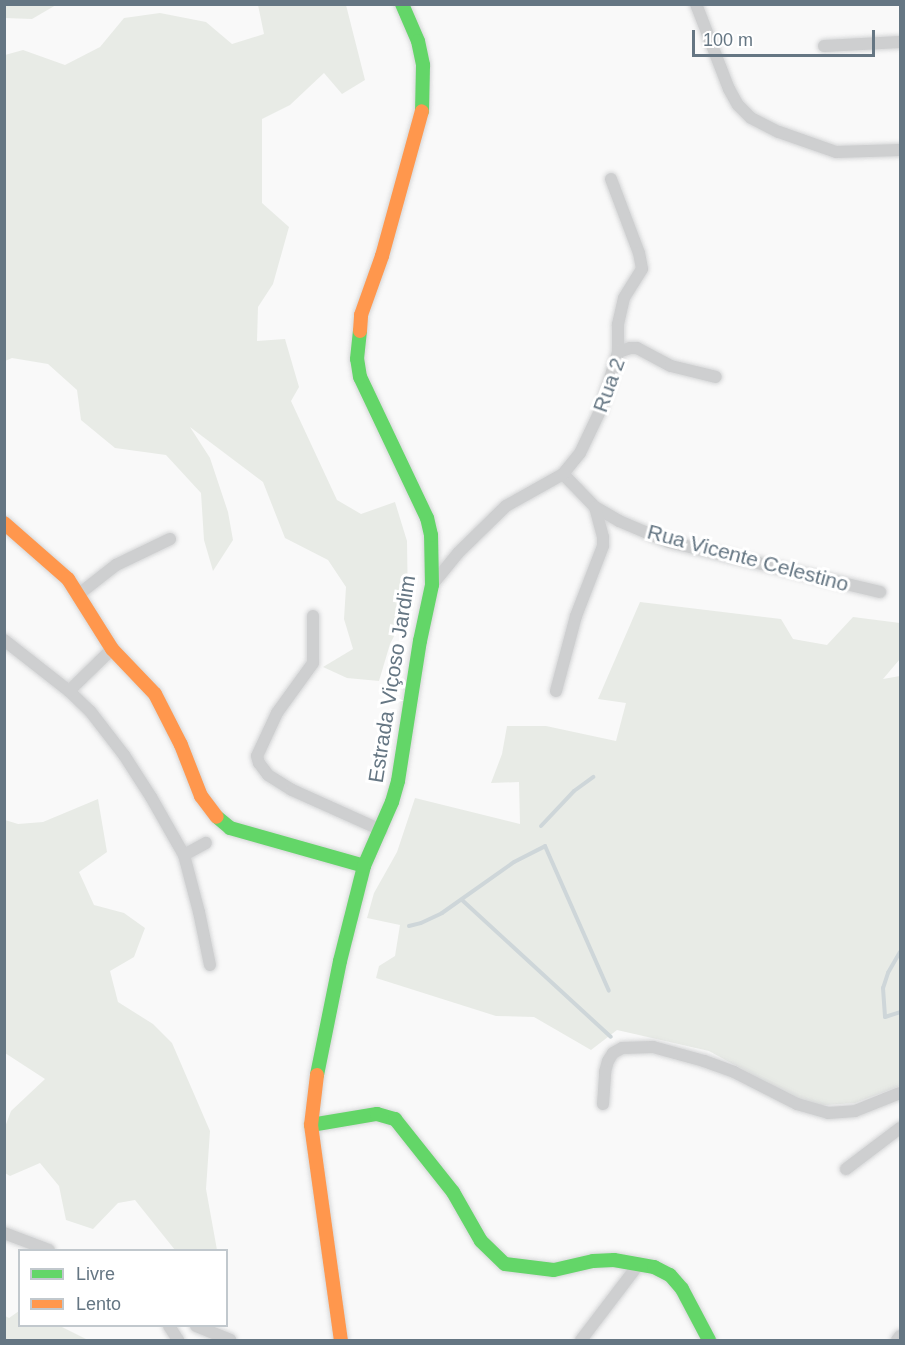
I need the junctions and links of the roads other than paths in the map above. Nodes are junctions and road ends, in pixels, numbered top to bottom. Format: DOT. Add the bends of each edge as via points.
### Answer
graph roads {
  1 [pos="402,4"];
  2 [pos="696,4"];
  3 [pos="900,42"];
  4 [pos="824,46"];
  5 [pos="900,150"];
  6 [pos="611,179"];
  7 [pos="618,352"];
  8 [pos="716,377"];
  9 [pos="563,474"];
  10 [pos="595,507"];
  11 [pos="4,523"];
  12 [pos="170,539"];
  13 [pos="432,585"];
  14 [pos="880,592"];
  15 [pos="79,594"];
  16 [pos="313,616"];
  17 [pos="4,640"];
  18 [pos="112,649"];
  19 [pos="69,691"];
  20 [pos="556,691"];
  21 [pos="381,830"];
  22 [pos="206,843"];
  23 [pos="184,855"];
  24 [pos="364,866"];
  25 [pos="210,965"];
  26 [pos="900,1093"];
  27 [pos="603,1104"];
  28 [pos="311,1125"];
  29 [pos="900,1128"];
  30 [pos="846,1169"];
  31 [pos="4,1233"];
  32 [pos="45,1249"];
  33 [pos="639,1264"];
  34 [pos="170,1327"];
  35 [pos="198,1327"];
  36 [pos="900,1336"];
  37 [pos="178,1341"];
  38 [pos="230,1341"];
  39 [pos="341,1341"];
  40 [pos="581,1341"];
  41 [pos="709,1341"];
  42 [pos="897,1341"];
  1 -- 13 [label="main road, Estrada Viçoso Jardim" via="418,41 423,65 422,116 361,315 357,359 360,377 427,518"];
  2 -- 5 [label="street" via="729,89 752,118 837,152"];
  3 -- 4 [label="street"];
  6 -- 7 [label="street" via="642,269 624,298"];
  7 -- 8 [label="street, Rua 2" via="637,348 671,366"];
  7 -- 9 [label="street, Rua 2" via="590,437"];
  9 -- 10 [label="street, Rua Vicente Celestino"];
  9 -- 13 [label="street" via="506,506"];
  10 -- 14 [label="street, Rua Vicente Celestino" via="669,542"];
  10 -- 20 [label="street" via="603,546 576,616"];
  11 -- 15 [label="main road" via="58,569"];
  12 -- 15 [label="street" via="116,565"];
  13 -- 21 [label="main road, Estrada Viçoso Jardim" via="398,781"];
  15 -- 18 [label="main road"];
  16 -- 21 [label="street" via="313,663 278,713 257,756 259,763 277,782"];
  17 -- 19 [label="street"];
  18 -- 19 [label="street"];
  18 -- 24 [label="main road" via="155,694 201,796 219,820 230,828"];
  19 -- 23 [label="street" via="124,755"];
  21 -- 24 [label="main road, Estrada Viçoso Jardim"];
  22 -- 23 [label="street"];
  23 -- 25 [label="street"];
  24 -- 28 [label="main road, Estrada Viçoso Jardim" via="319,1059"];
  26 -- 27 [label="street" via="855,1111 828,1113 797,1104 704,1061 653,1047 622,1048 608,1061"];
  28 -- 33 [label="main road" via="377,1114 395,1119 453,1192 482,1241 505,1264 554,1270 593,1261"];
  28 -- 39 [label="main road, Estrada Viçoso Jardim"];
  29 -- 30 [label="street"];
  31 -- 32 [label="street"];
  33 -- 40 [label="street"];
  33 -- 41 [label="main road" via="670,1275 682,1289"];
  34 -- 37 [label="street"];
  35 -- 38 [label="street"];
  36 -- 42 [label="street"];
}
